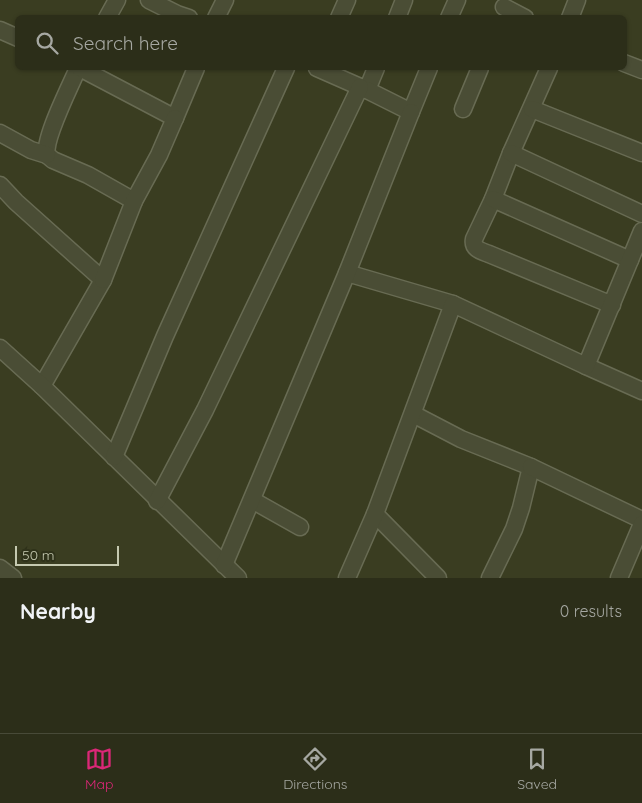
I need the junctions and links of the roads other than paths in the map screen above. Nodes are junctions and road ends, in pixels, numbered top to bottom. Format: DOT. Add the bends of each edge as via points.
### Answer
graph roads {
  1 [pos="117,0"];
  2 [pos="149,0"];
  3 [pos="224,0"];
  4 [pos="347,0"];
  5 [pos="404,0"];
  6 [pos="457,0"];
  7 [pos="577,0"];
  8 [pos="504,8"];
  9 [pos="109,15"];
  10 [pos="180,15"];
  11 [pos="217,15"];
  12 [pos="340,15"];
  13 [pos="398,15"];
  14 [pos="451,15"];
  15 [pos="519,15"];
  16 [pos="571,15"];
  17 [pos="0,30"];
  18 [pos="15,37"];
  19 [pos="627,64"];
  20 [pos="78,70"];
  21 [pos="83,70"];
  22 [pos="195,70"];
  23 [pos="285,70"];
  24 [pos="322,70"];
  25 [pos="375,70"];
  26 [pos="428,70"];
  27 [pos="479,70"];
  28 [pos="548,70"];
  29 [pos="642,70"];
  30 [pos="363,88"];
  31 [pos="463,109"];
  32 [pos="532,110"];
  33 [pos="411,112"];
  34 [pos="175,118"];
  35 [pos="0,133"];
  36 [pos="642,152"];
  37 [pos="511,153"];
  38 [pos="47,155"];
  39 [pos="0,185"];
  40 [pos="493,199"];
  41 [pos="134,201"];
  42 [pos="642,214"];
  43 [pos="642,231"];
  44 [pos="630,260"];
  45 [pos="347,273"];
  46 [pos="103,280"];
  47 [pos="453,304"];
  48 [pos="612,305"];
  49 [pos="0,348"];
  50 [pos="586,366"];
  51 [pos="42,386"];
  52 [pos="642,390"];
  53 [pos="413,414"];
  54 [pos="114,457"];
  55 [pos="531,467"];
  56 [pos="252,500"];
  57 [pos="158,501"];
  58 [pos="374,514"];
  59 [pos="642,520"];
  60 [pos="642,524"];
  61 [pos="300,526"];
  62 [pos="224,566"];
  63 [pos="0,568"];
  64 [pos="13,578"];
  65 [pos="238,578"];
  66 [pos="347,578"];
  67 [pos="438,578"];
  68 [pos="490,578"];
  69 [pos="619,578"];
  1 -- 9 [label="street"];
  2 -- 10 [label="street"];
  3 -- 11 [label="street"];
  4 -- 12 [label="street"];
  5 -- 13 [label="street"];
  6 -- 14 [label="street"];
  7 -- 16 [label="street"];
  8 -- 15 [label="street"];
  17 -- 18 [label="street"];
  19 -- 29 [label="street"];
  20 -- 38 [label="street" via="55,120"];
  21 -- 34 [label="street"];
  22 -- 34 [label="street"];
  23 -- 54 [label="street"];
  24 -- 30 [label="street"];
  25 -- 30 [label="street"];
  26 -- 33 [label="street"];
  27 -- 31 [label="street"];
  28 -- 32 [label="street"];
  30 -- 33 [label="street"];
  30 -- 57 [label="street"];
  32 -- 36 [label="street"];
  32 -- 37 [label="street"];
  33 -- 45 [label="street"];
  34 -- 41 [label="street"];
  35 -- 38 [label="street"];
  37 -- 40 [label="street"];
  37 -- 42 [label="street"];
  38 -- 41 [label="street"];
  39 -- 46 [label="street"];
  40 -- 44 [label="street"];
  40 -- 48 [label="street" via="474,239 475,248"];
  41 -- 46 [label="street"];
  43 -- 44 [label="street"];
  44 -- 48 [label="street"];
  45 -- 47 [label="street"];
  45 -- 56 [label="street"];
  46 -- 51 [label="street"];
  47 -- 50 [label="street"];
  47 -- 53 [label="street"];
  48 -- 50 [label="street"];
  49 -- 51 [label="street"];
  50 -- 52 [label="street"];
  51 -- 54 [label="street"];
  53 -- 55 [label="street" via="461,439"];
  53 -- 58 [label="street"];
  54 -- 57 [label="street"];
  55 -- 59 [label="street"];
  55 -- 68 [label="street" via="522,508"];
  56 -- 61 [label="street"];
  56 -- 62 [label="street"];
  57 -- 62 [label="street"];
  58 -- 66 [label="street"];
  58 -- 67 [label="street"];
  60 -- 69 [label="street"];
  62 -- 65 [label="street"];
  63 -- 64 [label="street"];
}
